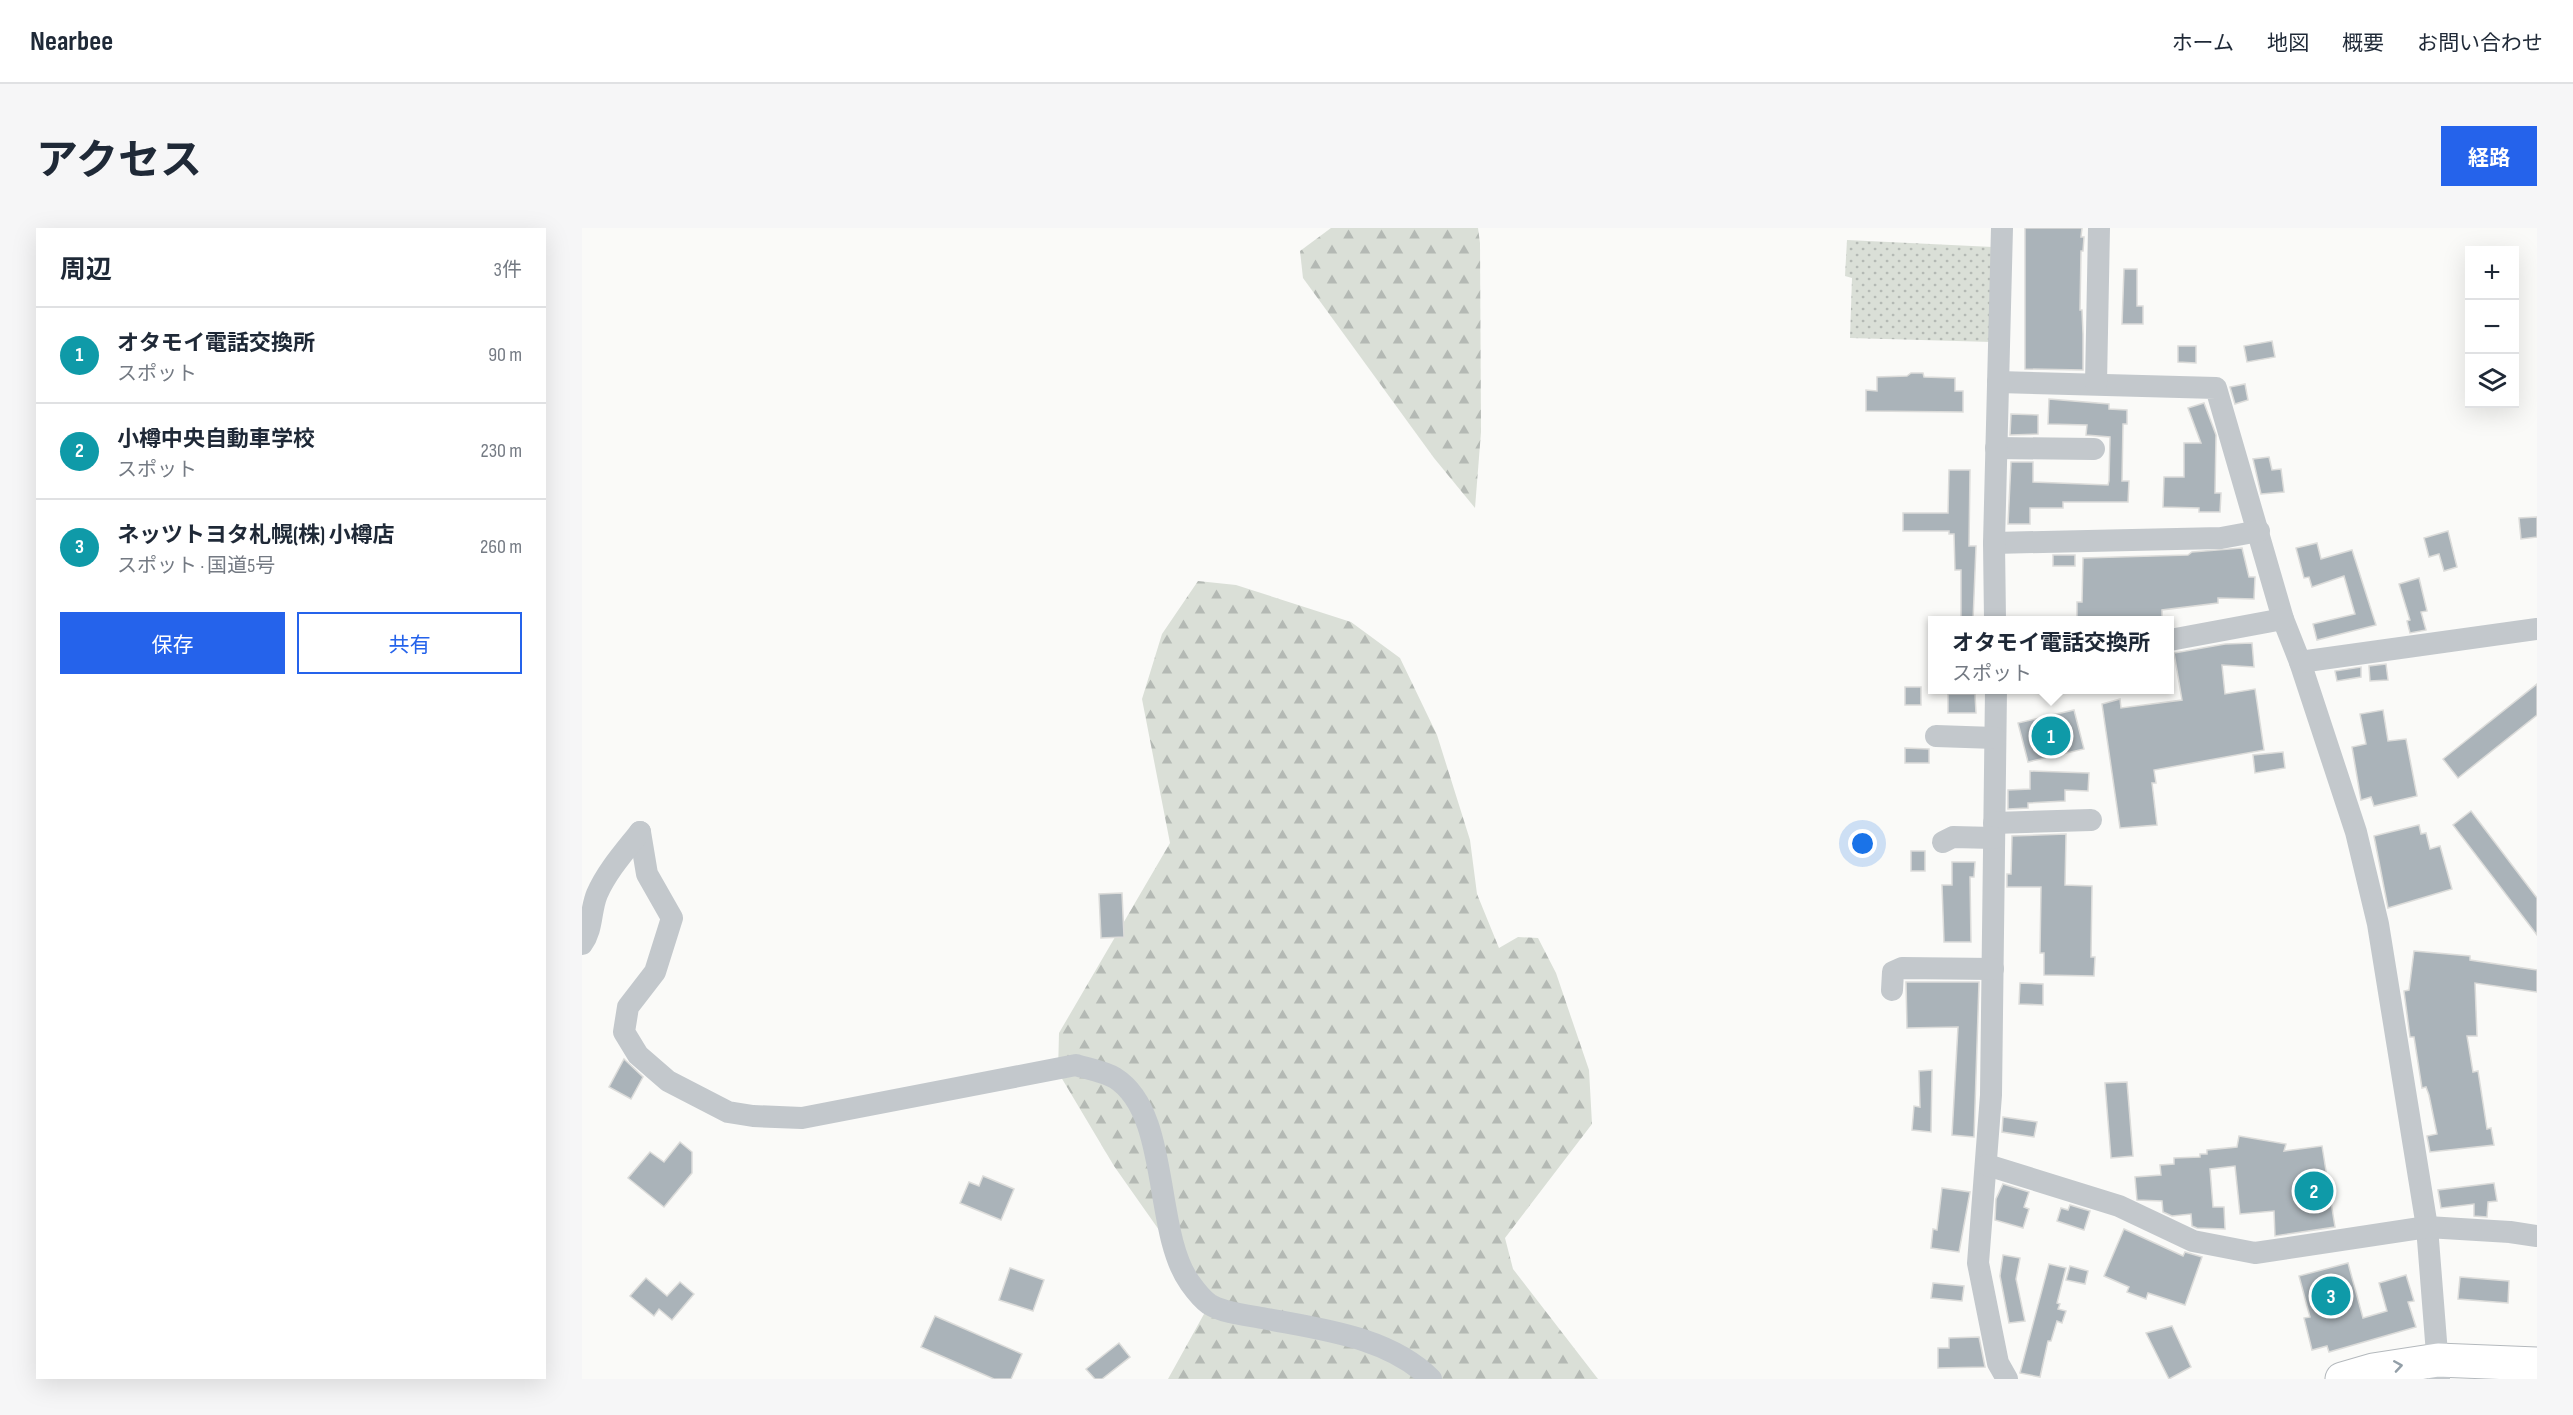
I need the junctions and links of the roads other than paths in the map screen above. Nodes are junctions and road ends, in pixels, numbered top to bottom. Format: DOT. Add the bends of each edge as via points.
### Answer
graph roads {
  1 [pos="2002,228"];
  2 [pos="2099,228"];
  3 [pos="1998,382"];
  4 [pos="2097,384"];
  5 [pos="1996,448"];
  6 [pos="2094,449"];
  7 [pos="2259,531"];
  8 [pos="1994,543"];
  9 [pos="1995,616"];
  10 [pos="2283,619"];
  11 [pos="2537,629"];
  12 [pos="2174,639"];
  13 [pos="2300,662"];
  14 [pos="1996,694"];
  15 [pos="1936,736"];
  16 [pos="1995,738"];
  17 [pos="2091,820"];
  18 [pos="1994,830"];
  19 [pos="1943,842"];
  20 [pos="582,944"];
  21 [pos="1993,969"];
  22 [pos="1892,990"];
  23 [pos="1987,1165"];
  24 [pos="2427,1227"];
  25 [pos="2537,1236"];
  26 [pos="2537,1364"];
  27 [pos="2438,1369"];
  28 [pos="1431,1379"];
  29 [pos="2007,1379"];
  30 [pos="2342,1379"];
  1 -- 3 [label="street"];
  2 -- 4 [label="street"];
  3 -- 4 [label="street"];
  3 -- 5 [label="street"];
  4 -- 7 [label="street" via="2216,388"];
  5 -- 6 [label="street"];
  5 -- 8 [label="street"];
  7 -- 8 [label="street" via="2221,538"];
  7 -- 10 [label="street"];
  8 -- 9 [label="street"];
  10 -- 12 [label="street"];
  10 -- 13 [label="street"];
  11 -- 13 [label="street"];
  13 -- 24 [label="street" via="2356,832 2378,924"];
  14 -- 16 [label="street"];
  15 -- 16 [label="street"];
  16 -- 18 [label="street"];
  17 -- 18 [label="street"];
  18 -- 19 [label="street"];
  18 -- 21 [label="street"];
  20 -- 28 [label="street" via="588,936 596,896 609,871 640,832 647,874 672,918 655,972 628,1007 624,1032 639,1055 668,1081 728,1112 802,1118 1076,1065 1115,1078 1137,1098 1162,1177 1175,1256 1190,1283 1209,1304 1234,1313 1355,1337 1402,1358"];
  21 -- 22 [label="street" via="1902,968 1893,972"];
  21 -- 23 [label="street"];
  23 -- 24 [label="street" via="2119,1206 2193,1241 2255,1253"];
  23 -- 29 [label="street" via="1978,1263 1998,1364"];
  24 -- 25 [label="street"];
  24 -- 27 [label="street"];
  26 -- 27 [label="highway"];
  30 -- 27 [label="highway, one-way" via="2373,1370"];
}
